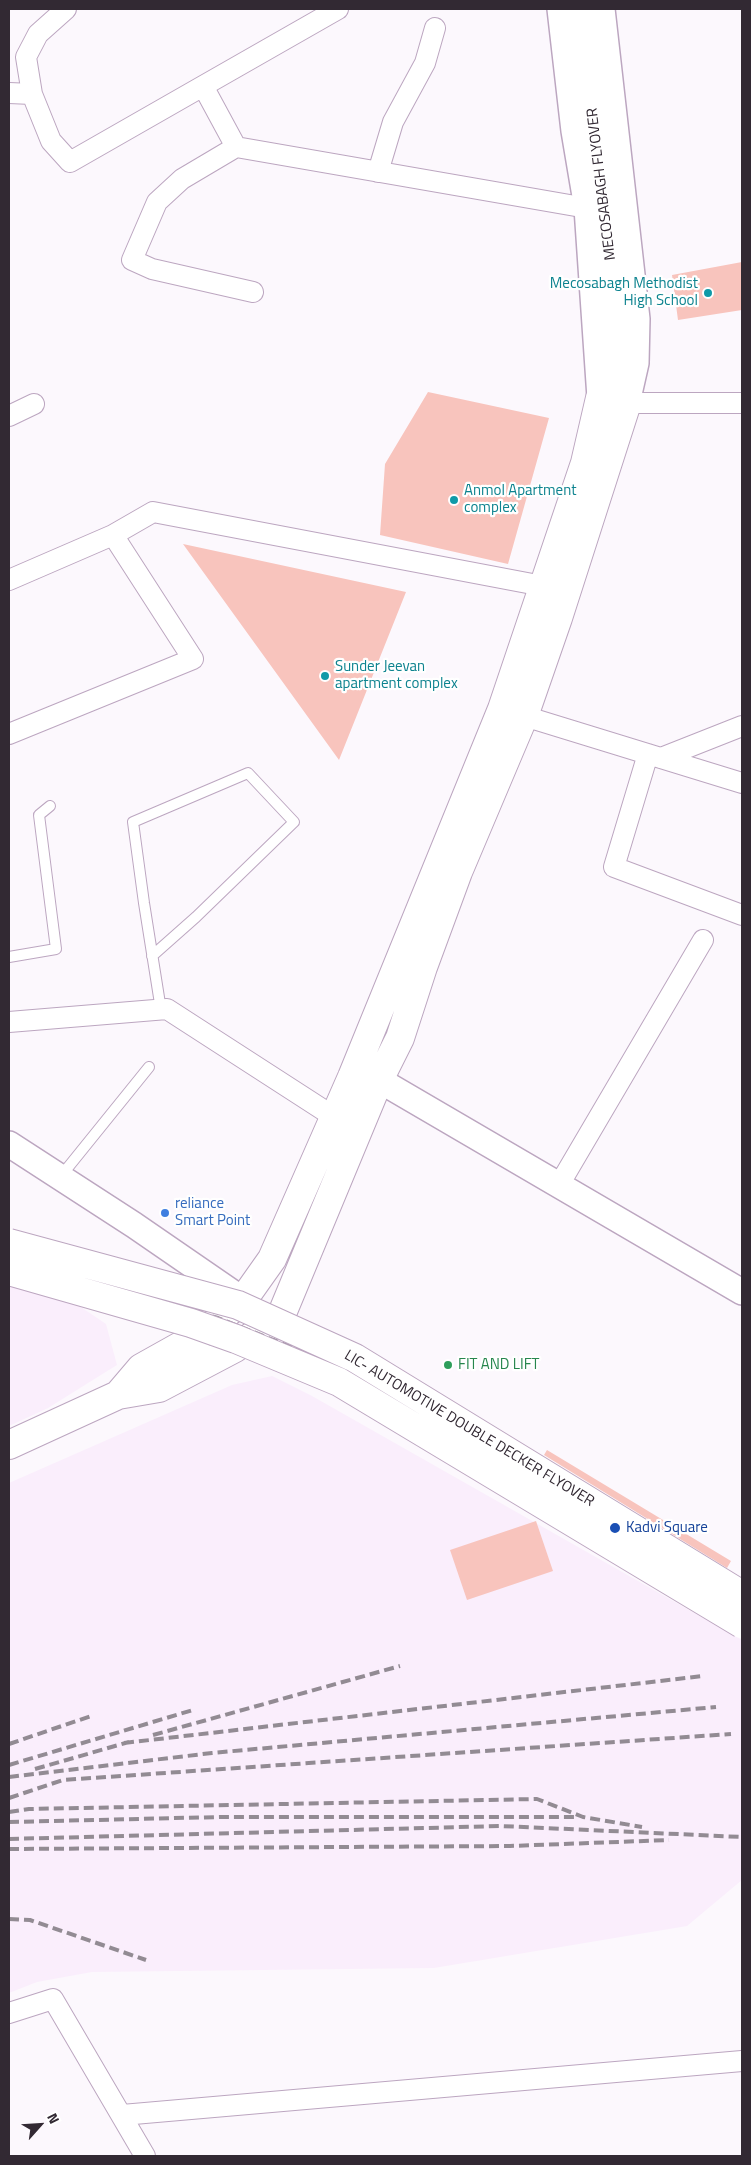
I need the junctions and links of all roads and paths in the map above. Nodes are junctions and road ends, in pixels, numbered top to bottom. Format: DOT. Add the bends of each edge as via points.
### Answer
graph roads {
  1 [pos="66,9"];
  2 [pos="338,9"];
  3 [pos="560,9"];
  4 [pos="582,9"];
  5 [pos="602,9"];
  6 [pos="436,28"];
  7 [pos="203,86"];
  8 [pos="9,93"];
  9 [pos="32,94"];
  10 [pos="236,147"];
  11 [pos="378,172"];
  12 [pos="587,208"];
  13 [pos="253,292"];
  14 [pos="614,393"];
  15 [pos="742,403"];
  16 [pos="34,404"];
  17 [pos="9,416"];
  18 [pos="113,535"];
  19 [pos="9,580"];
  20 [pos="543,586"];
  21 [pos="513,713"];
  22 [pos="742,726"];
  23 [pos="9,734"];
  24 [pos="654,756"];
  25 [pos="742,783"];
  26 [pos="50,806"];
  27 [pos="742,915"];
  28 [pos="703,940"];
  29 [pos="152,956"];
  30 [pos="9,957"];
  31 [pos="161,1010"];
  32 [pos="9,1022"];
  33 [pos="149,1067"];
  34 [pos="352,1077"];
  35 [pos="379,1080"];
  36 [pos="333,1117"];
  37 [pos="358,1131"];
  38 [pos="9,1144"];
  39 [pos="61,1176"];
  40 [pos="559,1185"];
  41 [pos="9,1235"];
  42 [pos="9,1243"];
  43 [pos="9,1271"];
  44 [pos="9,1280"];
  45 [pos="742,1292"];
  46 [pos="244,1300"];
  47 [pos="281,1316"];
  48 [pos="200,1335"];
  49 [pos="235,1348"];
  50 [pos="118,1395"];
  51 [pos="9,1445"];
  52 [pos="742,1586"];
  53 [pos="742,1595"];
  54 [pos="742,1624"];
  55 [pos="742,1636"];
  56 [pos="9,2013"];
  57 [pos="742,2061"];
  58 [pos="122,2115"];
  59 [pos="145,2156"];
  1 -- 9 [label="street" via="38,34 26,57"];
  2 -- 7 [label="street"];
  3 -- 12 [label="street" via="574,131"];
  4 -- 14 [label="main road, MECOSABAGH FLYOVER" via="616,318"];
  5 -- 14 [label="street" via="637,318 636,363"];
  6 -- 11 [label="street" via="425,63 393,122"];
  7 -- 9 [label="street" via="70,162 51,140"];
  7 -- 10 [label="street"];
  8 -- 9 [label="street"];
  10 -- 11 [label="street"];
  10 -- 13 [label="street" via="182,179 157,202 132,260 152,269"];
  11 -- 12 [label="street"];
  12 -- 14 [label="street"];
  14 -- 15 [label="street"];
  14 -- 20 [label="main road" via="585,463"];
  14 -- 21 [label="main road" via="558,618"];
  16 -- 17 [label="street"];
  18 -- 19 [label="street"];
  18 -- 20 [label="street" via="153,512"];
  18 -- 23 [label="street" via="193,659"];
  20 -- 21 [label="main road"];
  21 -- 24 [label="street"];
  21 -- 34 [label="main road"];
  21 -- 35 [label="main road" via="400,1038"];
  22 -- 24 [label="street"];
  24 -- 25 [label="street"];
  24 -- 27 [label="street" via="614,867"];
  26 -- 30 [label="lane" via="38,815 56,949"];
  28 -- 40 [label="street"];
  29 -- 29 [label="lane" via="133,822 248,773 294,822"];
  29 -- 31 [label="lane"];
  31 -- 32 [label="street"];
  31 -- 36 [label="street" via="167,1009"];
  33 -- 39 [label="lane"];
  34 -- 35 [label="street"];
  34 -- 36 [label="main road"];
  35 -- 37 [label="main road"];
  35 -- 40 [label="street"];
  36 -- 37 [label="street"];
  36 -- 46 [label="main road" via="272,1259"];
  37 -- 47 [label="main road"];
  38 -- 39 [label="street"];
  39 -- 46 [label="street"];
  40 -- 45 [label="street"];
  41 -- 46 [label="main road"];
  42 -- 53 [label="main road, LIC- AUTOMOTIVE DOUBLE DECKER FLYOVER, bridge" via="238,1305 355,1358"];
  43 -- 54 [label="main road, LIC- AUTOMOTIVE DOUBLE DECKER FLYOVER, bridge" via="191,1323 339,1382"];
  44 -- 48 [label="main road"];
  46 -- 47 [label="main road"];
  46 -- 48 [label="main road"];
  47 -- 49 [label="main road"];
  47 -- 52 [label="main road" via="361,1351"];
  48 -- 49 [label="main road"];
  48 -- 50 [label="main road" via="141,1368"];
  49 -- 50 [label="main road" via="159,1388"];
  49 -- 55 [label="main road" via="336,1390"];
  50 -- 51 [label="main road"];
  56 -- 58 [label="street" via="53,1999"];
  57 -- 58 [label="street"];
  58 -- 59 [label="street"];
}
